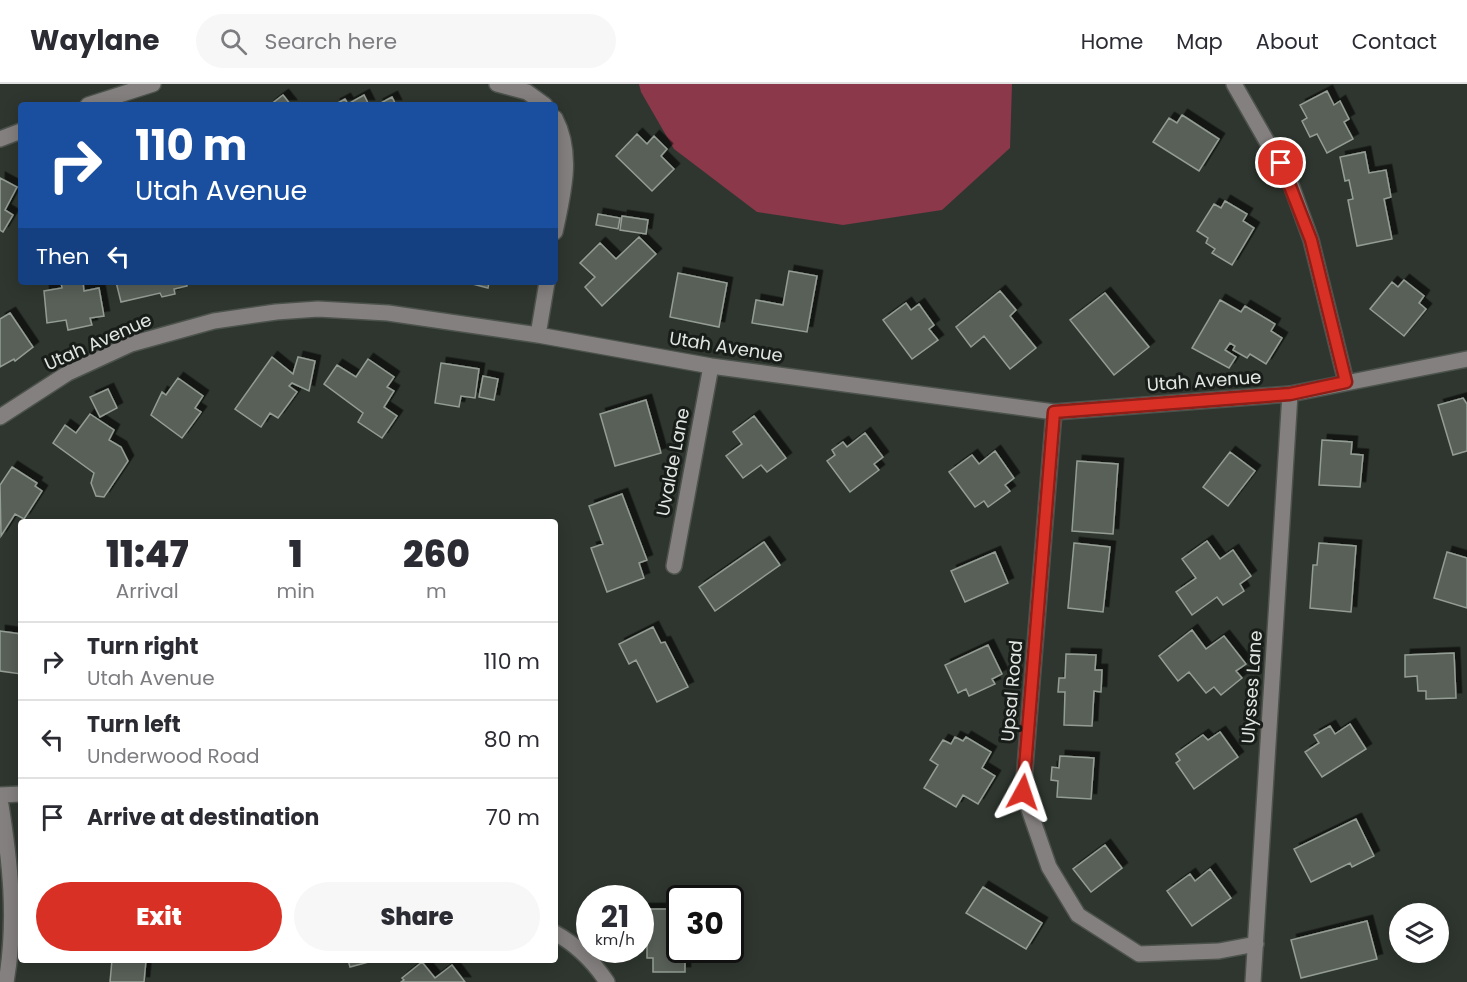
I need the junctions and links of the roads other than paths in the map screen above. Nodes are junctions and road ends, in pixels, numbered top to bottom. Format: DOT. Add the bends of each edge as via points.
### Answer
graph roads {
  1 [pos="153,84"];
  2 [pos="497,84"];
  3 [pos="1234,84"];
  4 [pos="97,102"];
  5 [pos="541,102"];
  6 [pos="558,125"];
  7 [pos="18,131"];
  8 [pos="0,139"];
  9 [pos="558,214"];
  10 [pos="546,285"];
  11 [pos="538,335"];
  12 [pos="1467,359"];
  13 [pos="711,366"];
  14 [pos="1346,382"];
  15 [pos="1290,394"];
  16 [pos="1054,412"];
  17 [pos="0,417"];
  18 [pos="674,566"];
  19 [pos="18,794"];
  20 [pos="0,797"];
  21 [pos="558,935"];
  22 [pos="1256,944"];
  23 [pos="6,982"];
  24 [pos="607,982"];
  25 [pos="1253,982"];
  1 -- 4 [label="street"];
  2 -- 5 [label="street" via="527,92"];
  3 -- 14 [label="street" via="1290,182 1311,240"];
  6 -- 9 [label="street" via="564,139 565,171"];
  7 -- 8 [label="street"];
  10 -- 11 [label="street"];
  11 -- 13 [label="street, Utah Avenue"];
  11 -- 17 [label="street, Utah Avenue" via="365,310 318,309 240,316 189,326 131,344 68,373"];
  12 -- 14 [label="street, Utah Avenue"];
  13 -- 16 [label="street, Utah Avenue"];
  13 -- 18 [label="street, Uvalde Lane"];
  14 -- 15 [label="street, Utah Avenue"];
  15 -- 16 [label="street, Utah Avenue"];
  15 -- 22 [label="street, Ulysses Lane"];
  16 -- 22 [label="street, Upsal Road" via="1023,792 1049,867 1078,915 1139,954 1219,951"];
  19 -- 20 [label="street"];
  20 -- 23 [label="street" via="11,863"];
  21 -- 24 [label="street" via="574,943"];
  22 -- 25 [label="street, Ulysses Lane"];
}
